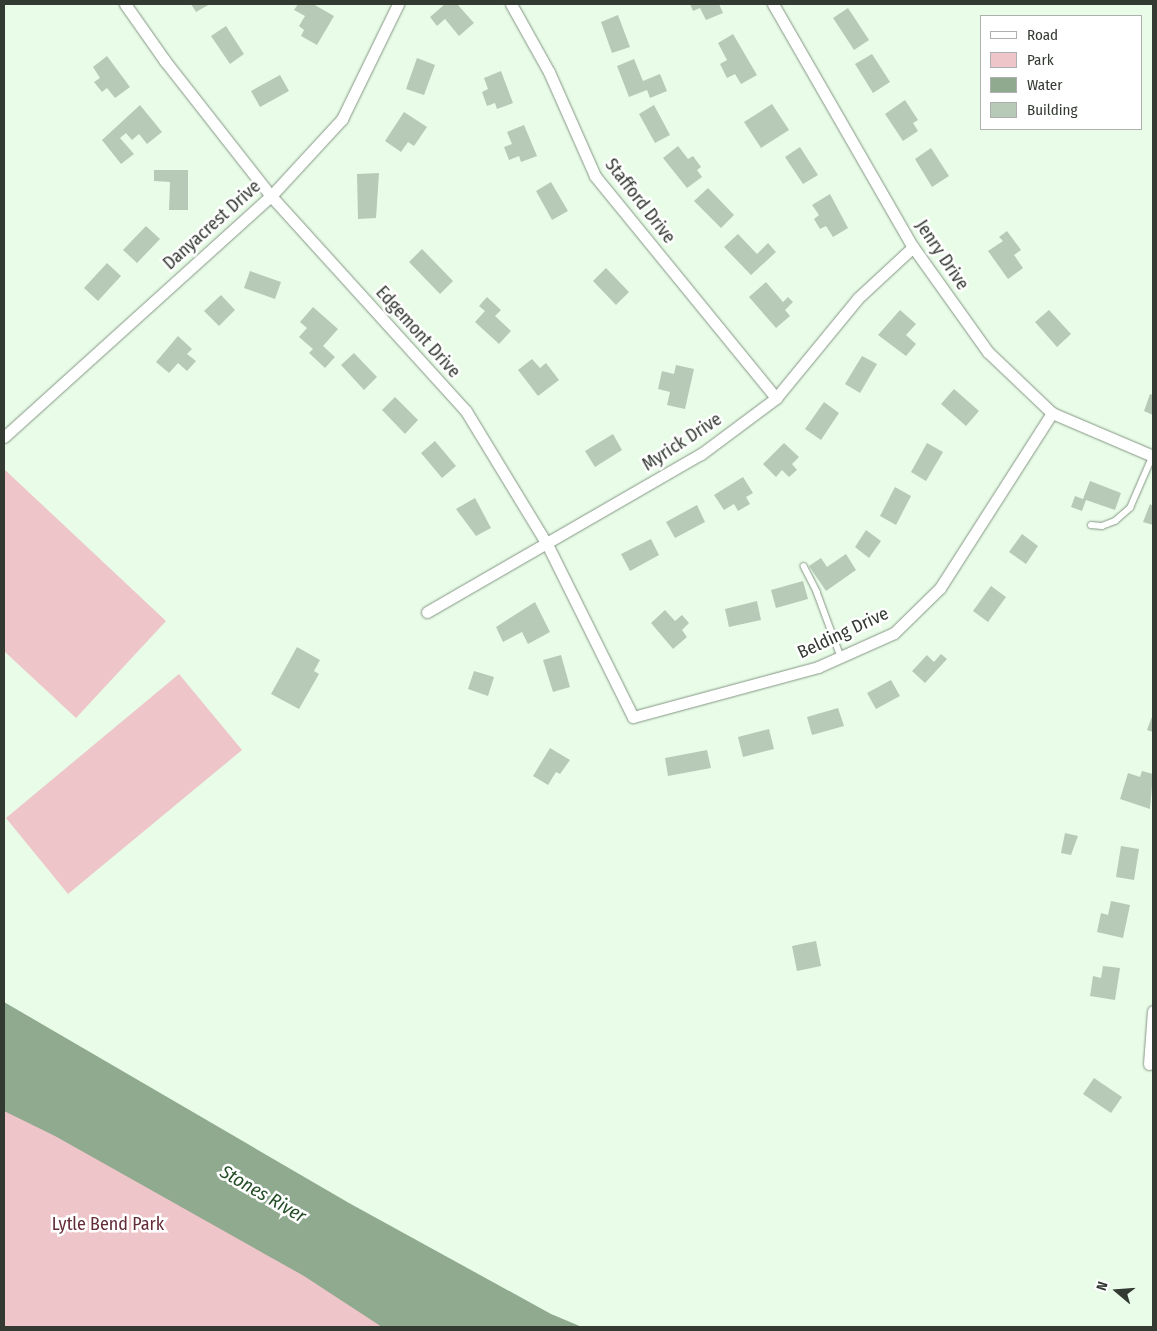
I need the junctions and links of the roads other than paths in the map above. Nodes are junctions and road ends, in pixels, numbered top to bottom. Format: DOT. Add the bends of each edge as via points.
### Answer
graph roads {
  1 [pos="125,4"];
  2 [pos="398,4"];
  3 [pos="511,4"];
  4 [pos="773,4"];
  5 [pos="271,196"];
  6 [pos="913,247"];
  7 [pos="776,398"];
  8 [pos="1052,413"];
  9 [pos="4,437"];
  10 [pos="1153,455"];
  11 [pos="1092,525"];
  12 [pos="547,544"];
  13 [pos="804,566"];
  14 [pos="427,612"];
  15 [pos="841,657"];
  16 [pos="634,717"];
  17 [pos="1153,1011"];
  18 [pos="1149,1064"];
  1 -- 5 [label="street, Edgemont Drive" via="165,62"];
  2 -- 5 [label="street, Danyacrest Drive" via="342,120"];
  3 -- 7 [label="street, Stafford Drive" via="549,72 595,176"];
  4 -- 6 [label="street, Jenry Drive"];
  5 -- 9 [label="street, Danyacrest Drive"];
  5 -- 12 [label="street, Edgemont Drive" via="466,411"];
  6 -- 7 [label="street, Myrick Drive" via="858,298"];
  6 -- 8 [label="street, Jenry Drive" via="988,352"];
  7 -- 12 [label="street, Myrick Drive" via="700,454"];
  8 -- 10 [label="street, Jenry Drive"];
  8 -- 15 [label="street, Belding Drive" via="940,588 894,633"];
  10 -- 11 [label="lane" via="1130,508 1115,521 1102,526"];
  12 -- 14 [label="street, Myrick Drive"];
  12 -- 16 [label="street, Edgemont Drive"];
  13 -- 15 [label="lane" via="818,592"];
  15 -- 16 [label="street, Belding Drive" via="818,667"];
  17 -- 18 [label="street"];
}
